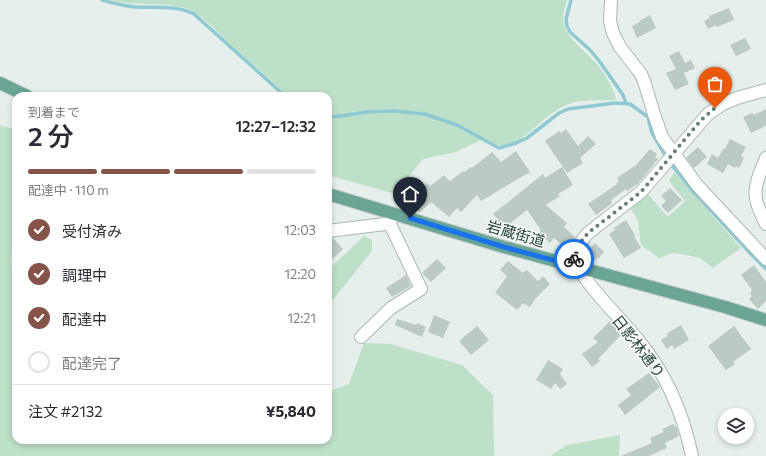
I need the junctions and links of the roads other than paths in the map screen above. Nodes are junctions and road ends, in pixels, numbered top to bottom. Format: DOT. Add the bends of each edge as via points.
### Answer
graph roads {
  1 [pos="611,0"];
  2 [pos="0,83"];
  3 [pos="766,90"];
  4 [pos="19,92"];
  5 [pos="671,156"];
  6 [pos="766,158"];
  7 [pos="332,196"];
  8 [pos="392,218"];
  9 [pos="766,224"];
  10 [pos="332,230"];
  11 [pos="766,259"];
  12 [pos="579,267"];
  13 [pos="766,320"];
  14 [pos="361,337"];
  15 [pos="692,456"];
  1 -- 5 [label="street" via="610,20 614,33 620,47 641,74"];
  2 -- 4 [label="main road"];
  3 -- 5 [label="street" via="737,98 715,108 701,120"];
  5 -- 11 [label="street"];
  5 -- 12 [label="street, 日影林通り" via="641,192 598,224 578,244 572,255"];
  6 -- 9 [label="street" via="756,181 755,202"];
  7 -- 8 [label="main road, 岩蔵街道"];
  8 -- 10 [label="street" via="385,224"];
  8 -- 12 [label="main road, 岩蔵街道"];
  8 -- 14 [label="street" via="421,289 391,308"];
  12 -- 13 [label="main road, 岩蔵街道"];
  12 -- 15 [label="street, 日影林通り" via="587,282 640,341 665,378 686,426"];
}
